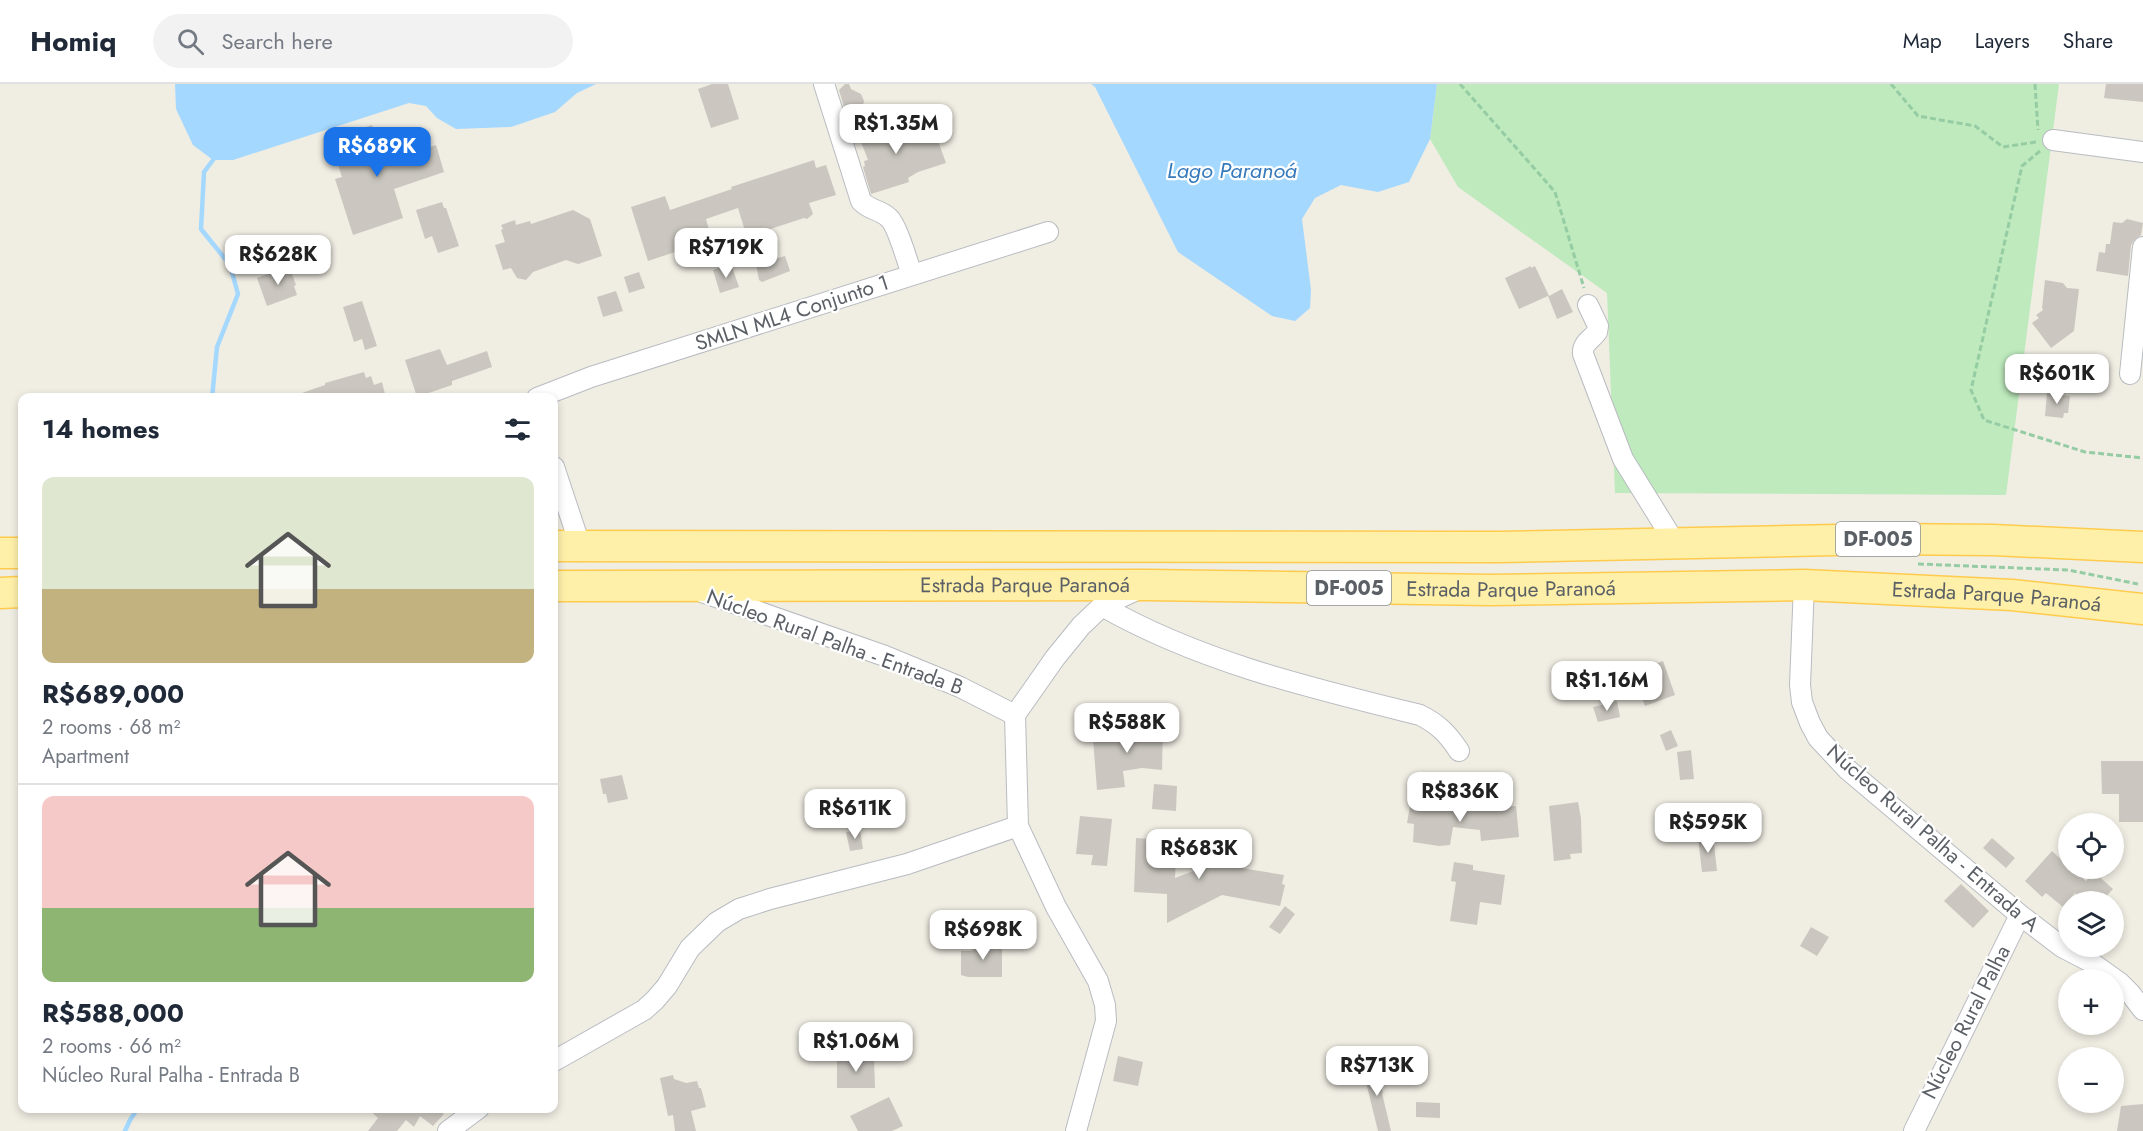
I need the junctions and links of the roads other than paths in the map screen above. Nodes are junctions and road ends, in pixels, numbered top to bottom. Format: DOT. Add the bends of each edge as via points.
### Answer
graph roads {
  1 [pos="824,84"];
  2 [pos="2053,140"];
  3 [pos="2143,152"];
  4 [pos="1048,232"];
  5 [pos="2143,247"];
  6 [pos="912,275"];
  7 [pos="1588,304"];
  8 [pos="2130,374"];
  9 [pos="550,393"];
  10 [pos="558,491"];
  11 [pos="1675,543"];
  12 [pos="567,546"];
  13 [pos="1499,547"];
  14 [pos="2143,547"];
  15 [pos="0,554"];
  16 [pos="18,554"];
  17 [pos="1147,585"];
  18 [pos="1804,585"];
  19 [pos="558,586"];
  20 [pos="686,587"];
  21 [pos="1490,590"];
  22 [pos="18,592"];
  23 [pos="0,593"];
  24 [pos="1102,606"];
  25 [pos="2143,609"];
  26 [pos="1015,716"];
  27 [pos="1460,751"];
  28 [pos="1018,826"];
  29 [pos="2020,915"];
  30 [pos="2143,1010"];
  31 [pos="558,1059"];
  32 [pos="472,1113"];
  33 [pos="448,1131"];
  34 [pos="1076,1131"];
  35 [pos="1914,1131"];
  1 -- 6 [label="street" via="861,201 892,221"];
  2 -- 3 [label="street"];
  4 -- 6 [label="street, SMLN ML4 Conjunto 1"];
  5 -- 8 [label="street"];
  6 -- 9 [label="street, SMLN ML4 Conjunto 1"];
  7 -- 11 [label="street" via="1598,326 1582,348 1583,354 1623,459"];
  10 -- 12 [label="street"];
  11 -- 13 [label="main road, Estrada Parque Paranoá / DF-005"];
  11 -- 14 [label="main road, Estrada Parque Paranoá / DF-005" via="1915,539"];
  12 -- 13 [label="main road, Estrada Parque Paranoá / DF-005"];
  13 -- 21 [label="main road" via="1477,561 1474,569 1475,577"];
  15 -- 16 [label="main road"];
  17 -- 20 [label="main road, Estrada Parque Paranoá / DF-005"];
  17 -- 21 [label="main road, Estrada Parque Paranoá / DF-005"];
  17 -- 24 [label="street"];
  18 -- 21 [label="main road, Estrada Parque Paranoá / DF-005"];
  18 -- 25 [label="main road, Estrada Parque Paranoá / DF-005" via="2012,595"];
  18 -- 29 [label="street, Núcleo Rural Palha - Entrada A" via="1800,685 1802,702 1818,738 1847,769"];
  19 -- 20 [label="main road, Estrada Parque Paranoá / DF-005"];
  20 -- 26 [label="street, Núcleo Rural Palha - Entrada B" via="885,656 960,687"];
  22 -- 23 [label="main road"];
  24 -- 26 [label="street" via="1055,658"];
  24 -- 27 [label="street" via="1192,650 1294,683 1420,715 1437,723"];
  26 -- 28 [label="street"];
  28 -- 31 [label="street" via="907,864 739,909 717,922 690,948 667,986 644,1010"];
  28 -- 34 [label="street" via="1056,907 1098,981 1105,1005 1106,1021"];
  29 -- 30 [label="street, Núcleo Rural Palha - Entrada A" via="2120,983"];
  29 -- 35 [label="street, Núcleo Rural Palha"];
  32 -- 33 [label="street"];
}
